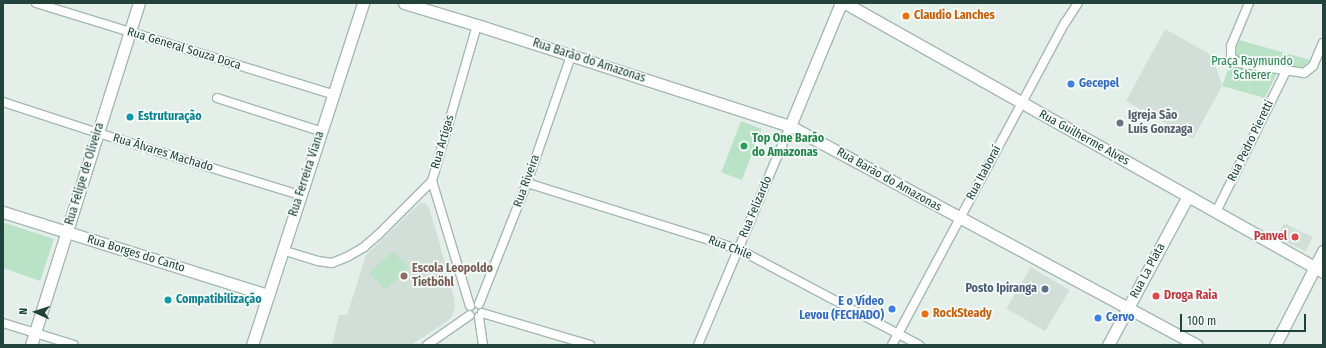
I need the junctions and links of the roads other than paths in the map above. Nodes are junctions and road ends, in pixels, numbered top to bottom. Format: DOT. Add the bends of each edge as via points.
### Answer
graph roads {
  1 [pos="36,3"];
  2 [pos="138,3"];
  3 [pos="363,3"];
  4 [pos="404,3"];
  5 [pos="841,3"];
  6 [pos="845,3"];
  7 [pos="1078,3"];
  8 [pos="1249,3"];
  9 [pos="477,24"];
  10 [pos="128,32"];
  11 [pos="1323,43"];
  12 [pos="571,56"];
  13 [pos="1286,71"];
  14 [pos="332,94"];
  15 [pos="218,98"];
  16 [pos="3,102"];
  17 [pos="1022,103"];
  18 [pos="790,126"];
  19 [pos="320,130"];
  20 [pos="98,133"];
  21 [pos="432,181"];
  22 [pos="527,183"];
  23 [pos="300,195"];
  24 [pos="1188,196"];
  25 [pos="3,212"];
  26 [pos="1216,212"];
  27 [pos="960,218"];
  28 [pos="68,233"];
  29 [pos="738,249"];
  30 [pos="282,250"];
  31 [pos="1323,250"];
  32 [pos="1319,270"];
  33 [pos="268,295"];
  34 [pos="479,304"];
  35 [pos="470,306"];
  36 [pos="1128,308"];
  37 [pos="470,315"];
  38 [pos="481,315"];
  39 [pos="3,323"];
  40 [pos="35,334"];
  41 [pos="898,334"];
  42 [pos="31,345"];
  43 [pos="74,345"];
  44 [pos="252,345"];
  45 [pos="427,345"];
  46 [pos="483,345"];
  47 [pos="590,345"];
  48 [pos="698,345"];
  49 [pos="892,345"];
  50 [pos="919,345"];
  51 [pos="1108,345"];
  52 [pos="1197,345"];
  53 [pos="1275,345"];
  1 -- 10 [label="street, Rua General Souza Doca"];
  2 -- 10 [label="street, Rua Felipe de Oliveira"];
  3 -- 14 [label="street, Rua Ferreira Viana"];
  4 -- 9 [label="street, Rua Barão do Amazonas"];
  5 -- 18 [label="street, Rua Felizardo"];
  6 -- 17 [label="street, Rua Guilherme Alves"];
  7 -- 17 [label="street, Rua Itaboraí"];
  8 -- 13 [label="street" via="1231,46 1231,57 1239,63"];
  9 -- 12 [label="street, Rua Barão do Amazonas"];
  9 -- 21 [label="street, Rua Artigas"];
  10 -- 14 [label="street, Rua General Souza Doca"];
  10 -- 20 [label="street, Rua Felipe de Oliveira"];
  11 -- 13 [label="street" via="1313,66 1304,73"];
  12 -- 18 [label="street, Rua Barão do Amazonas"];
  12 -- 22 [label="street, Rua Riveira"];
  13 -- 26 [label="street, Rua Pedro Pieretti"];
  14 -- 19 [label="street, Rua Ferreira Viana"];
  15 -- 19 [label="street"];
  16 -- 20 [label="street, Rua Álvares Machado"];
  17 -- 24 [label="street, Rua Guilherme Alves"];
  17 -- 27 [label="street, Rua Itaboraí"];
  18 -- 27 [label="street, Rua Barão do Amazonas"];
  18 -- 29 [label="street, Rua Felizardo"];
  19 -- 23 [label="street, Rua Ferreira Viana"];
  20 -- 23 [label="street, Rua Álvares Machado"];
  20 -- 28 [label="street, Rua Felipe de Oliveira"];
  21 -- 30 [label="street" via="364,247 347,257 332,263"];
  21 -- 35 [label="street, Rua Artigas"];
  22 -- 29 [label="street, Rua Chile"];
  22 -- 34 [label="street, Rua Riveira"];
  23 -- 30 [label="street, Rua Ferreira Viana"];
  24 -- 26 [label="street, Rua Guilherme Alves"];
  24 -- 36 [label="street, Rua La Plata"];
  25 -- 28 [label="street, Rua Borges do Canto"];
  26 -- 32 [label="street, Rua Guilherme Alves"];
  27 -- 36 [label="street, Rua Barão do Amazonas"];
  27 -- 41 [label="street, Rua Itaboraí"];
  28 -- 33 [label="street, Rua Borges do Canto"];
  28 -- 40 [label="street, Rua Felipe de Oliveira"];
  29 -- 41 [label="street, Rua Chile"];
  29 -- 48 [label="street, Rua Felizardo"];
  30 -- 33 [label="street, Rua Ferreira Viana"];
  31 -- 32 [label="street"];
  32 -- 53 [label="street"];
  33 -- 44 [label="street, Rua Ferreira Viana"];
  34 -- 35 [label="street"];
  34 -- 38 [label="street" via="483,308"];
  35 -- 37 [label="street"];
  36 -- 51 [label="street, Rua La Plata"];
  36 -- 52 [label="street, Rua Barão do Amazonas"];
  37 -- 38 [label="street"];
  37 -- 45 [label="street"];
  38 -- 46 [label="street"];
  38 -- 47 [label="street"];
  39 -- 40 [label="street"];
  40 -- 42 [label="street, Rua Felipe de Oliveira"];
  40 -- 43 [label="street"];
  41 -- 49 [label="street, Rua Itaboraí"];
  41 -- 50 [label="street, Rua Chile"];
}
